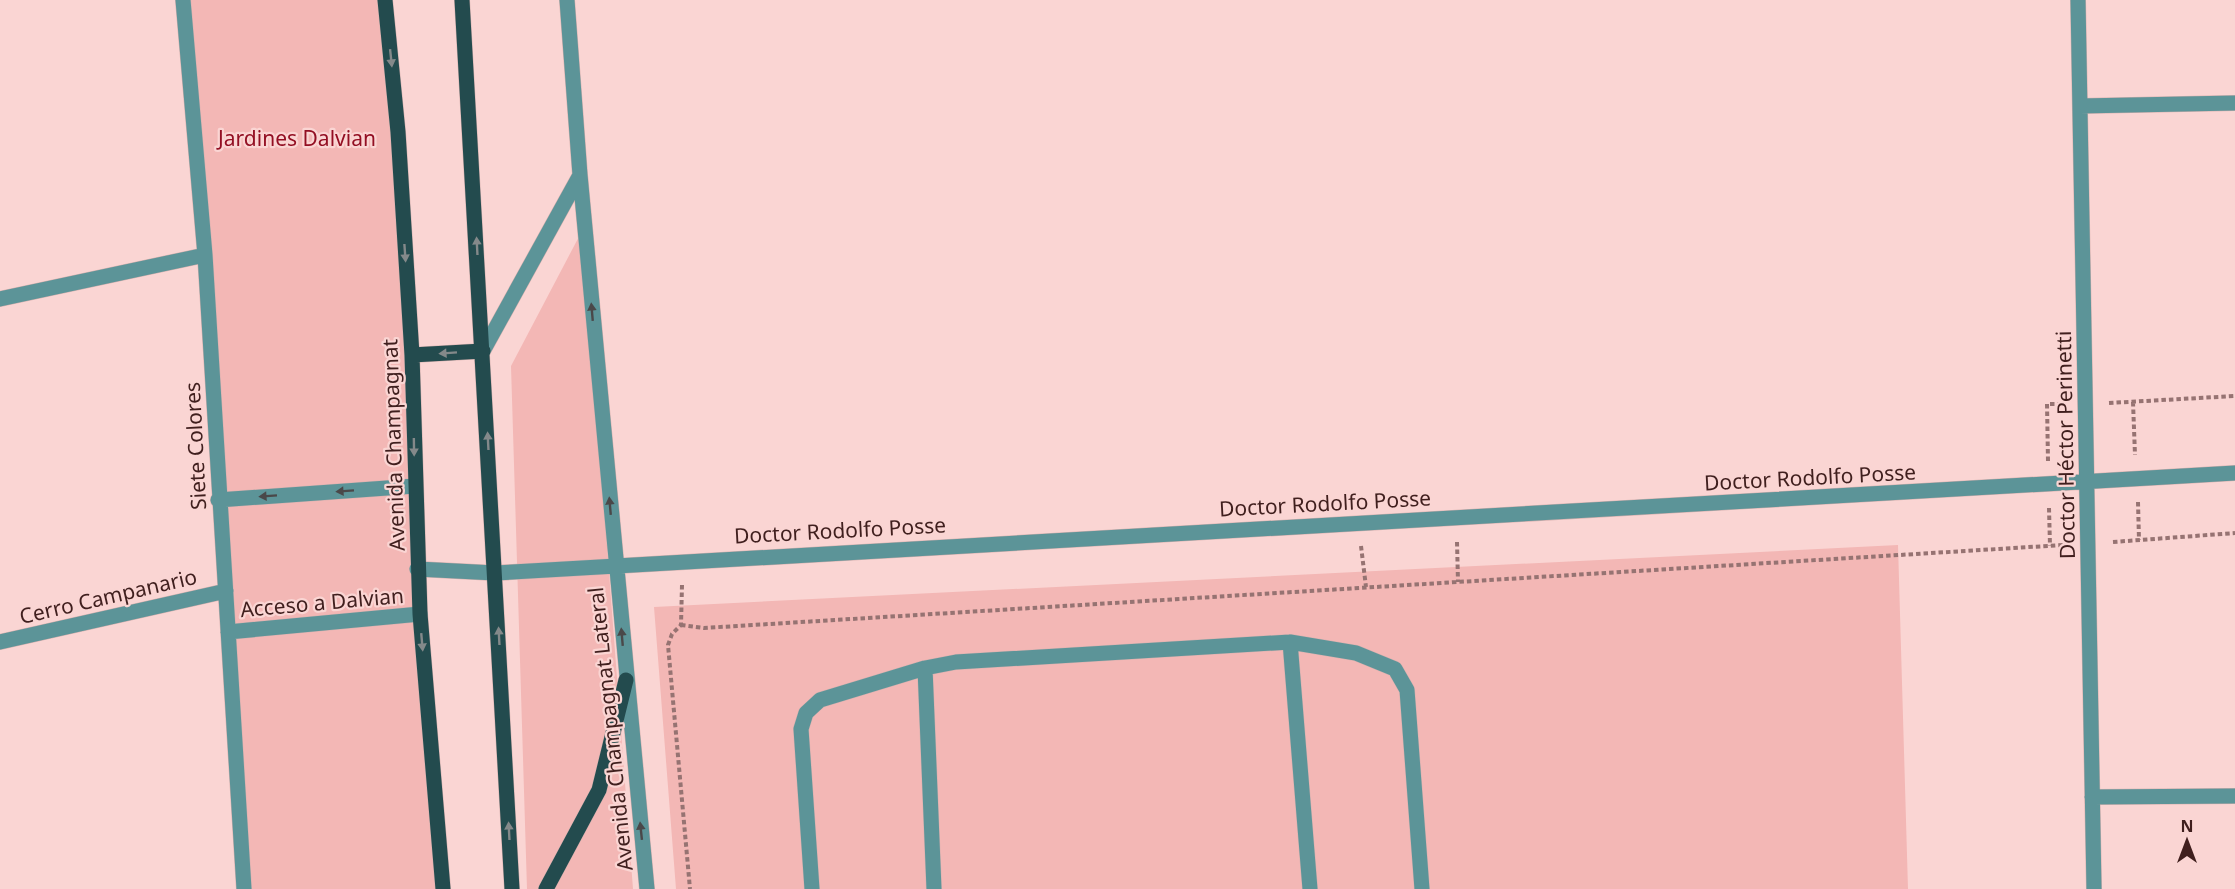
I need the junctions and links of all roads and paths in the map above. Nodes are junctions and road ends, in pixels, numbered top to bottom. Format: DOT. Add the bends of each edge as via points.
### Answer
graph roads {
  1 [pos="183,0"];
  2 [pos="385,0"];
  3 [pos="462,0"];
  4 [pos="567,0"];
  5 [pos="2078,0"];
  6 [pos="2235,103"];
  7 [pos="2080,106"];
  8 [pos="580,175"];
  9 [pos="205,255"];
  10 [pos="0,298"];
  11 [pos="483,351"];
  12 [pos="412,356"];
  13 [pos="2133,402"];
  14 [pos="2235,473"];
  15 [pos="2137,479"];
  16 [pos="2086,482"];
  17 [pos="415,486"];
  18 [pos="218,500"];
  19 [pos="1457,517"];
  20 [pos="1358,523"];
  21 [pos="2235,533"];
  22 [pos="2139,540"];
  23 [pos="2088,544"];
  24 [pos="683,560"];
  25 [pos="615,564"];
  26 [pos="417,569"];
  27 [pos="495,573"];
  28 [pos="1458,582"];
  29 [pos="1366,587"];
  30 [pos="226,591"];
  31 [pos="420,614"];
  32 [pos="681,626"];
  33 [pos="228,632"];
  34 [pos="0,642"];
  35 [pos="1290,642"];
  36 [pos="925,668"];
  37 [pos="626,680"];
  38 [pos="2235,796"];
  39 [pos="2092,797"];
  40 [pos="244,889"];
  41 [pos="444,889"];
  42 [pos="512,889"];
  43 [pos="546,889"];
  44 [pos="647,889"];
  45 [pos="690,889"];
  46 [pos="812,889"];
  47 [pos="934,889"];
  48 [pos="1311,889"];
  49 [pos="1422,889"];
  50 [pos="2094,889"];
  1 -- 9 [label="street, Siete Colores"];
  2 -- 12 [label="main road, Avenida Champagnat, one-way"];
  11 -- 3 [label="main road, one-way"];
  4 -- 8 [label="street, Avenida Champagnat Lateral"];
  5 -- 7 [label="street, Doctor Héctor Perinetti"];
  6 -- 7 [label="street"];
  7 -- 16 [label="street, Doctor Héctor Perinetti"];
  8 -- 11 [label="street"];
  25 -- 8 [label="street, Avenida Champagnat Lateral, one-way"];
  9 -- 10 [label="street"];
  9 -- 18 [label="street, Siete Colores"];
  11 -- 12 [label="main road, one-way"];
  27 -- 11 [label="main road, one-way"];
  12 -- 17 [label="main road, Avenida Champagnat, one-way"];
  13 -- 15 [label="path"];
  14 -- 15 [label="street, Doctor Rodolfo Posse"];
  15 -- 16 [label="street, Doctor Rodolfo Posse"];
  15 -- 22 [label="path"];
  16 -- 19 [label="street, Doctor Rodolfo Posse"];
  16 -- 23 [label="street, Doctor Héctor Perinetti"];
  17 -- 18 [label="street, one-way"];
  17 -- 26 [label="main road, Avenida Champagnat"];
  18 -- 30 [label="street, Siete Colores"];
  19 -- 20 [label="street, Doctor Rodolfo Posse"];
  19 -- 28 [label="path"];
  20 -- 24 [label="street, Doctor Rodolfo Posse"];
  20 -- 29 [label="path"];
  21 -- 22 [label="path"];
  22 -- 23 [label="path"];
  23 -- 28 [label="path"];
  23 -- 39 [label="street, Doctor Héctor Perinetti"];
  24 -- 25 [label="street, Doctor Rodolfo Posse"];
  24 -- 32 [label="path"];
  25 -- 27 [label="street, Doctor Rodolfo Posse"];
  37 -- 25 [label="street, Avenida Champagnat Lateral, one-way"];
  26 -- 27 [label="street, Doctor Rodolfo Posse"];
  26 -- 31 [label="main road, Avenida Champagnat"];
  42 -- 27 [label="main road, one-way"];
  28 -- 29 [label="path"];
  29 -- 32 [label="path"];
  30 -- 33 [label="street, Siete Colores"];
  30 -- 34 [label="street, Cerro Campanario"];
  31 -- 33 [label="street, Acceso a Dalvian"];
  31 -- 41 [label="main road, Avenida Champagnat, one-way"];
  32 -- 45 [label="path" via="668,645"];
  33 -- 40 [label="street, Siete Colores"];
  35 -- 36 [label="street" via="956,662"];
  35 -- 48 [label="street"];
  35 -- 49 [label="street" via="1356,653 1395,669 1407,690"];
  36 -- 46 [label="street" via="820,700 806,713 801,729"];
  36 -- 47 [label="street"];
  37 -- 43 [label="main road" via="599,790"];
  44 -- 37 [label="street, Avenida Champagnat Lateral, one-way"];
  38 -- 39 [label="street"];
  39 -- 50 [label="street, Doctor Héctor Perinetti"];
}
